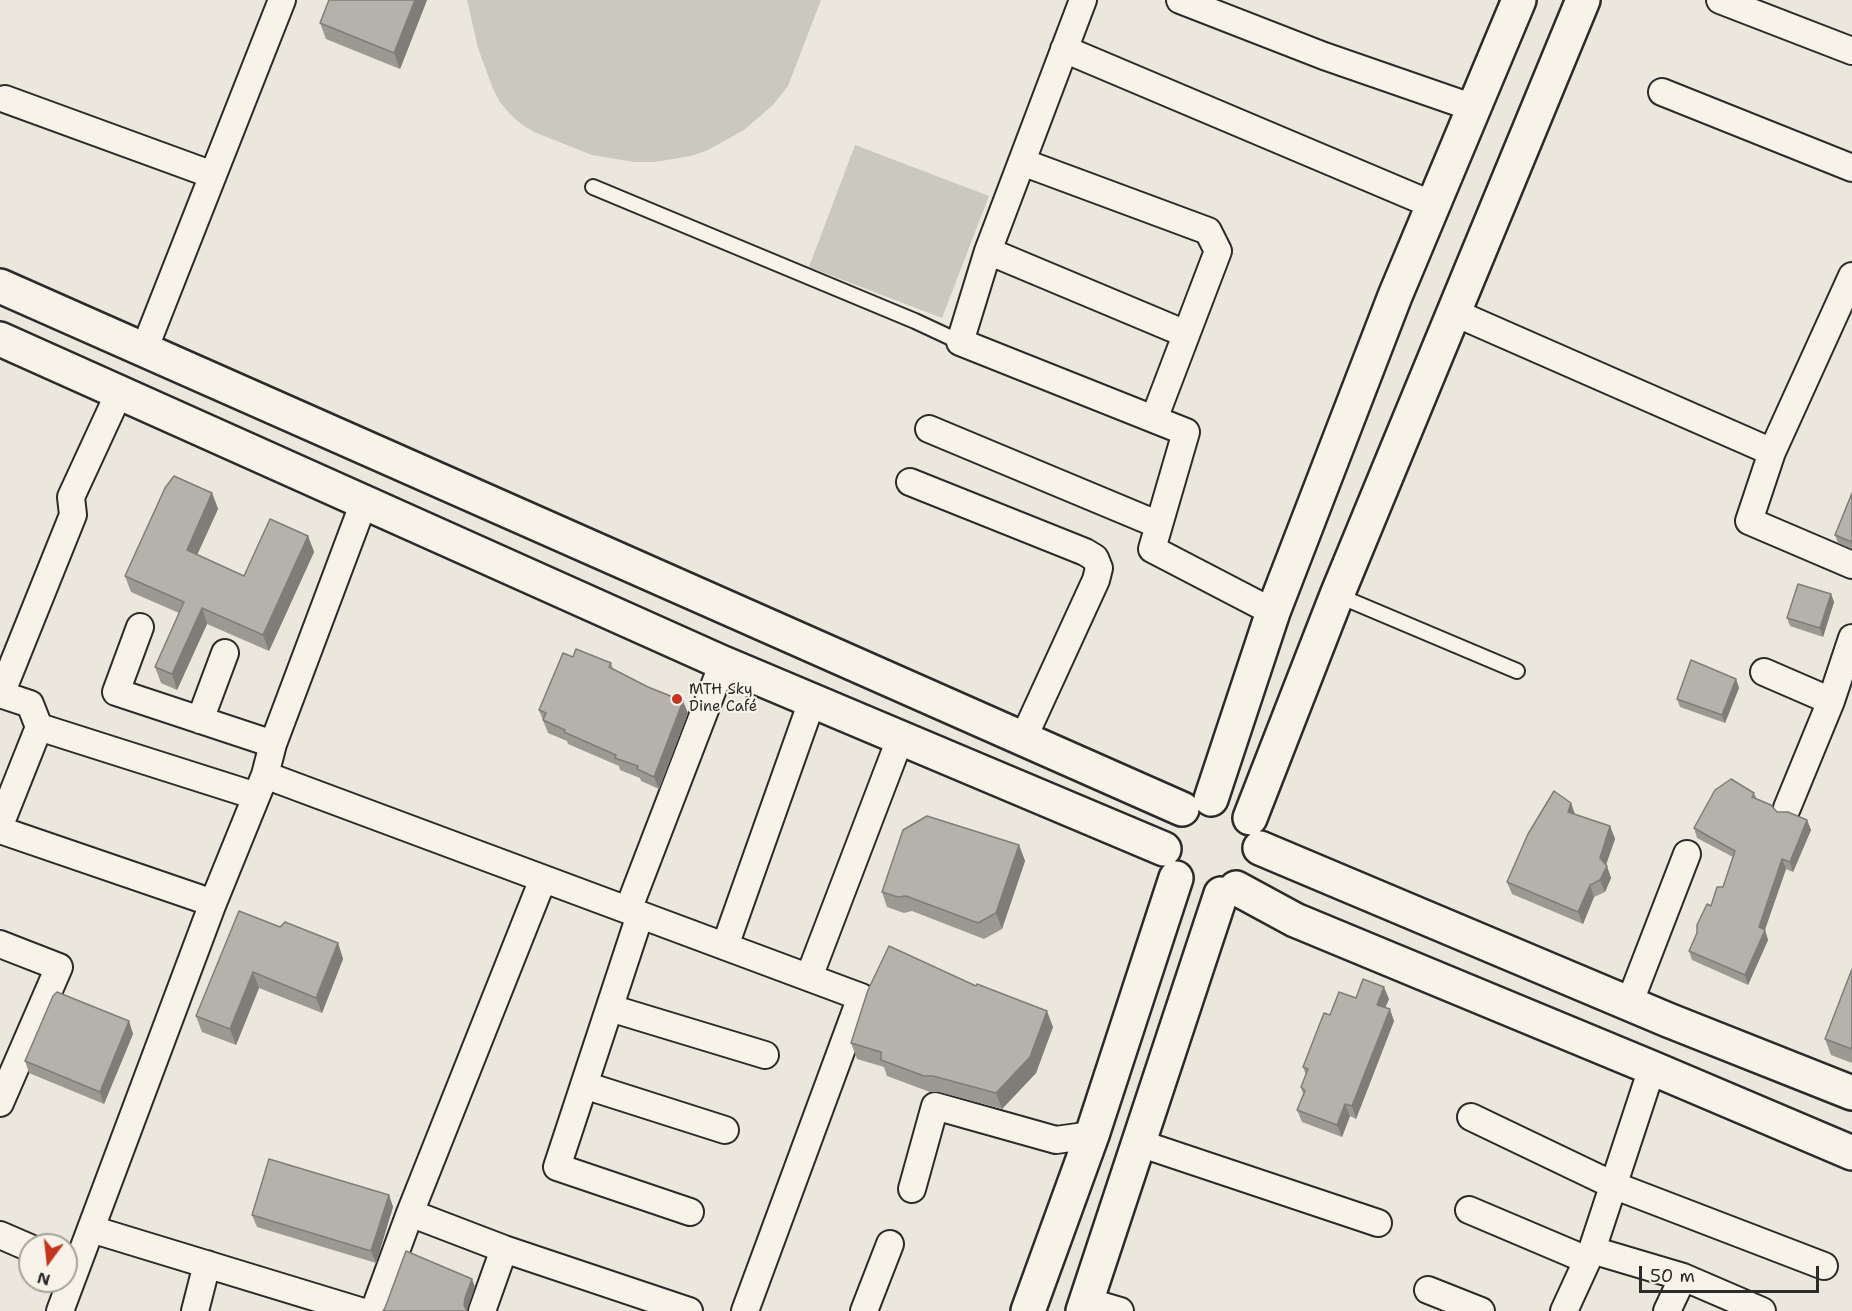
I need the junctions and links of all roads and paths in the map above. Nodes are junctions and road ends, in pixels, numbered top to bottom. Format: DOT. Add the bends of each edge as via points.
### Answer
graph roads {
  1 [pos="282,0"];
  2 [pos="1083,0"];
  3 [pos="1180,0"];
  4 [pos="1519,0"];
  5 [pos="1583,0"];
  6 [pos="1720,0"];
  7 [pos="1064,49"];
  8 [pos="1852,51"];
  9 [pos="1662,92"];
  10 [pos="5,99"];
  11 [pos="1474,108"];
  12 [pos="1022,162"];
  13 [pos="1852,168"];
  14 [pos="213,175"];
  15 [pos="593,187"];
  16 [pos="1433,205"];
  17 [pos="988,251"];
  18 [pos="1852,276"];
  19 [pos="0,286"];
  20 [pos="1454,312"];
  21 [pos="1186,334"];
  22 [pos="0,339"];
  23 [pos="960,342"];
  24 [pos="144,350"];
  25 [pos="119,393"];
  26 [pos="1154,419"];
  27 [pos="929,429"];
  28 [pos="1772,453"];
  29 [pos="910,482"];
  30 [pos="364,502"];
  31 [pos="1159,525"];
  32 [pos="1852,565"];
  33 [pos="1336,595"];
  34 [pos="1273,612"];
  35 [pos="140,627"];
  36 [pos="1852,638"];
  37 [pos="225,653"];
  38 [pos="723,663"];
  39 [pos="1517,671"];
  40 [pos="1764,672"];
  41 [pos="1,694"];
  42 [pos="812,701"];
  43 [pos="1831,701"];
  44 [pos="200,720"];
  45 [pos="39,727"];
  46 [pos="900,739"];
  47 [pos="1023,739"];
  48 [pos="273,744"];
  49 [pos="261,785"];
  50 [pos="1197,804"];
  51 [pos="1787,808"];
  52 [pos="0,825"];
  53 [pos="0,830"];
  54 [pos="1255,833"];
  55 [pos="1687,854"];
  56 [pos="1170,864"];
  57 [pos="1316,871"];
  58 [pos="543,879"];
  59 [pos="1228,891"];
  60 [pos="213,903"];
  61 [pos="634,913"];
  62 [pos="1294,920"];
  63 [pos="0,944"];
  64 [pos="725,946"];
  65 [pos="1459,959"];
  66 [pos="809,977"];
  67 [pos="1629,1004"];
  68 [pos="610,1008"];
  69 [pos="765,1055"];
  70 [pos="1652,1068"];
  71 [pos="584,1085"];
  72 [pos="1852,1093"];
  73 [pos="0,1103"];
  74 [pos="1852,1116"];
  75 [pos="1471,1117"];
  76 [pos="725,1130"];
  77 [pos="1852,1134"];
  78 [pos="1092,1135"];
  79 [pos="1138,1143"];
  80 [pos="1852,1153"];
  81 [pos="1613,1185"];
  82 [pos="912,1189"];
  83 [pos="1469,1210"];
  84 [pos="690,1212"];
  85 [pos="410,1214"];
  86 [pos="1378,1223"];
  87 [pos="91,1229"];
  88 [pos="0,1235"];
  89 [pos="18,1243"];
  90 [pos="890,1244"];
  91 [pos="504,1249"];
  92 [pos="78,1253"];
  93 [pos="1589,1255"];
  94 [pos="207,1264"];
  95 [pos="1824,1266"];
  96 [pos="1683,1277"];
  97 [pos="1428,1290"];
  98 [pos="64,1293"];
  99 [pos="1085,1306"];
  100 [pos="60,1311"];
  101 [pos="195,1311"];
  102 [pos="360,1311"];
  103 [pos="374,1311"];
  104 [pos="482,1311"];
  105 [pos="688,1311"];
  106 [pos="745,1311"];
  107 [pos="864,1311"];
  108 [pos="1028,1311"];
  109 [pos="1120,1311"];
  110 [pos="1481,1311"];
  111 [pos="1564,1311"];
  112 [pos="1667,1311"];
  113 [pos="1762,1311"];
  1 -- 14 [label="street"];
  2 -- 7 [label="street"];
  3 -- 11 [label="street"];
  4 -- 11 [label="street"];
  5 -- 20 [label="street"];
  6 -- 8 [label="street"];
  7 -- 12 [label="street"];
  7 -- 16 [label="street"];
  9 -- 13 [label="street"];
  10 -- 14 [label="street"];
  11 -- 16 [label="street"];
  12 -- 17 [label="street"];
  12 -- 21 [label="street" via="1208,231 1218,251"];
  14 -- 24 [label="street"];
  15 -- 23 [label="lane"];
  16 -- 34 [label="street"];
  17 -- 21 [label="street"];
  17 -- 23 [label="street"];
  18 -- 28 [label="street"];
  19 -- 24 [label="street"];
  20 -- 28 [label="street"];
  20 -- 33 [label="street"];
  21 -- 26 [label="street"];
  22 -- 25 [label="street"];
  23 -- 26 [label="street"];
  24 -- 47 [label="street"];
  25 -- 30 [label="street"];
  25 -- 41 [label="street" via="71,497 73,515"];
  26 -- 31 [label="street" via="1186,432"];
  27 -- 31 [label="street"];
  28 -- 32 [label="street" via="1749,521"];
  29 -- 47 [label="street" via="1095,558 1099,568 1096,580"];
  30 -- 38 [label="street"];
  30 -- 48 [label="street"];
  31 -- 34 [label="street" via="1152,549"];
  33 -- 39 [label="lane"];
  33 -- 54 [label="street"];
  34 -- 50 [label="street"];
  35 -- 44 [label="street" via="116,692"];
  36 -- 43 [label="street"];
  37 -- 44 [label="street"];
  38 -- 42 [label="street"];
  38 -- 61 [label="street"];
  40 -- 43 [label="street"];
  41 -- 45 [label="street" via="30,704"];
  42 -- 46 [label="street"];
  42 -- 64 [label="street"];
  43 -- 51 [label="street"];
  44 -- 48 [label="street"];
  45 -- 49 [label="street"];
  45 -- 52 [label="street"];
  46 -- 56 [label="street"];
  46 -- 66 [label="street"];
  47 -- 50 [label="street"];
  48 -- 49 [label="street"];
  49 -- 58 [label="street"];
  49 -- 60 [label="street"];
  50 -- 54 [label="street" via="1233,804"];
  50 -- 56 [label="street" via="1172,820 1166,834"];
  53 -- 60 [label="street"];
  54 -- 57 [label="street"];
  54 -- 59 [label="street" via="1257,864 1249,878"];
  55 -- 67 [label="street"];
  56 -- 59 [label="street" via="1189,888 1204,894"];
  56 -- 78 [label="street"];
  57 -- 65 [label="street"];
  57 -- 67 [label="street"];
  58 -- 61 [label="street"];
  58 -- 85 [label="street"];
  59 -- 62 [label="street"];
  59 -- 79 [label="street"];
  60 -- 87 [label="street"];
  61 -- 64 [label="street"];
  61 -- 68 [label="street"];
  62 -- 65 [label="street" via="1386,936"];
  62 -- 70 [label="street"];
  63 -- 73 [label="street" via="59,967"];
  64 -- 66 [label="street"];
  65 -- 74 [label="street"];
  65 -- 77 [label="street"];
  66 -- 106 [label="street" via="861,996"];
  67 -- 72 [label="street"];
  68 -- 69 [label="street"];
  68 -- 71 [label="street"];
  70 -- 80 [label="street"];
  70 -- 81 [label="street"];
  71 -- 76 [label="street"];
  71 -- 84 [label="street" via="556,1167"];
  75 -- 81 [label="street"];
  78 -- 82 [label="street" via="1056,1140 935,1106"];
  78 -- 108 [label="street"];
  79 -- 86 [label="street"];
  79 -- 99 [label="street"];
  81 -- 93 [label="street"];
  81 -- 95 [label="street"];
  83 -- 93 [label="street"];
  85 -- 91 [label="street"];
  85 -- 103 [label="street"];
  87 -- 92 [label="street"];
  87 -- 94 [label="street"];
  88 -- 89 [label="street"];
  90 -- 107 [label="street"];
  91 -- 104 [label="street"];
  91 -- 105 [label="street"];
  93 -- 96 [label="street"];
  93 -- 111 [label="street"];
  94 -- 101 [label="street"];
  94 -- 102 [label="street"];
  96 -- 112 [label="street"];
  96 -- 113 [label="street"];
  97 -- 110 [label="street"];
  98 -- 100 [label="street"];
  99 -- 109 [label="street"];
}
